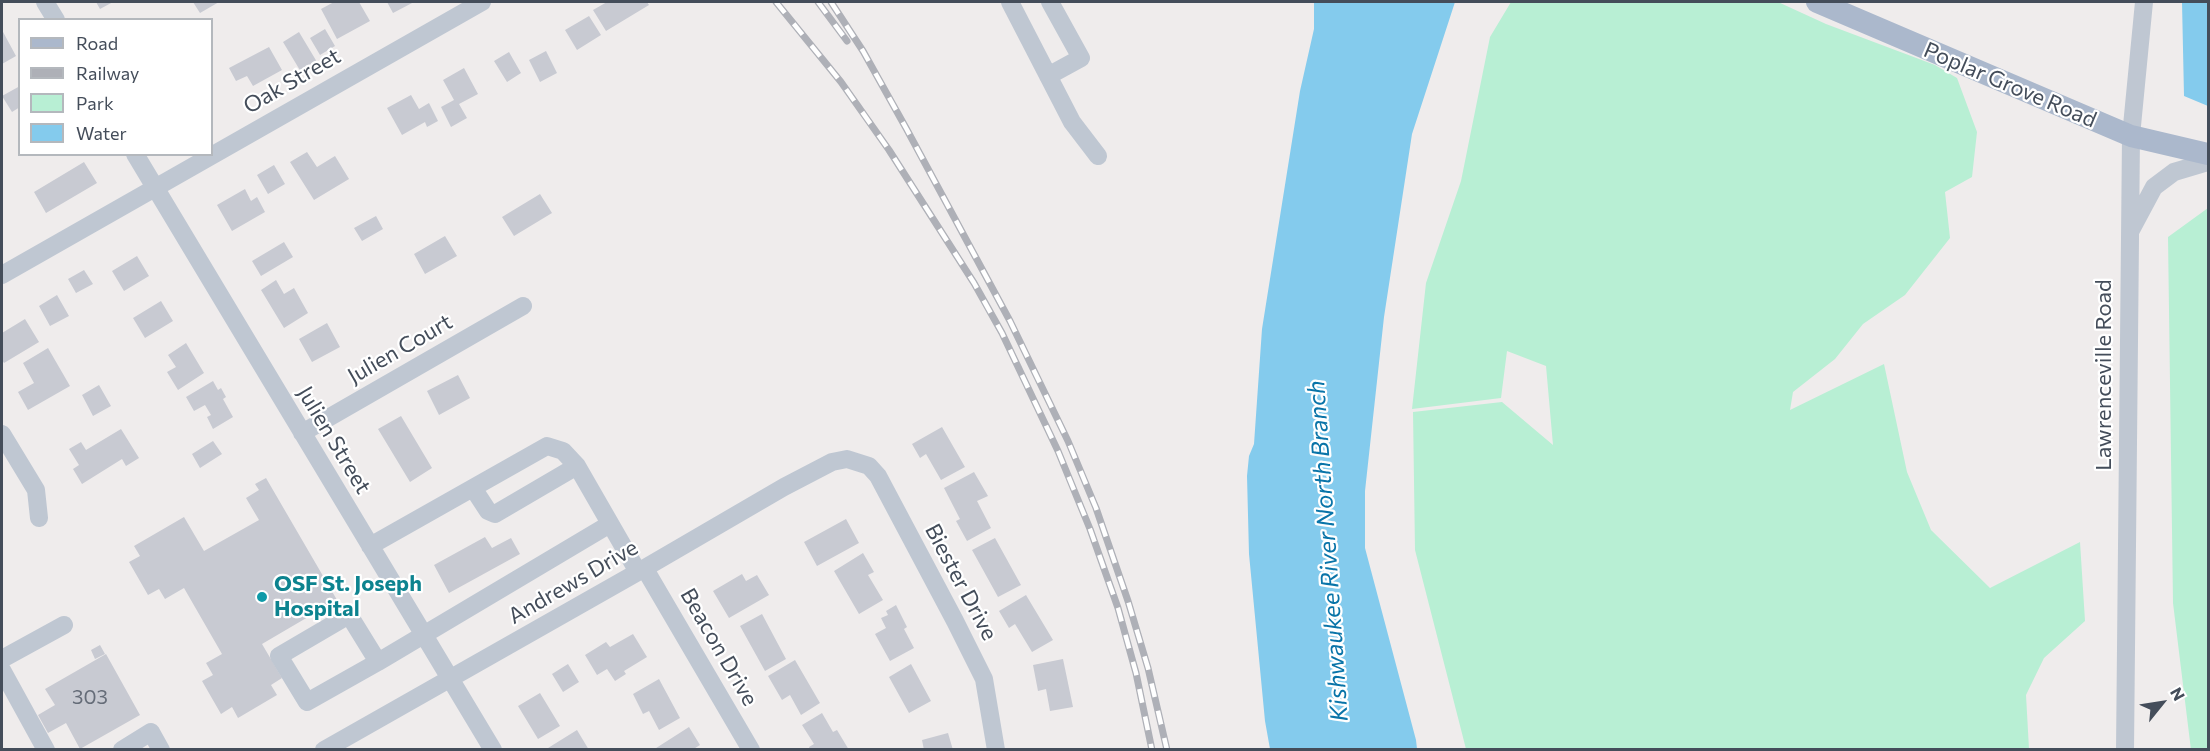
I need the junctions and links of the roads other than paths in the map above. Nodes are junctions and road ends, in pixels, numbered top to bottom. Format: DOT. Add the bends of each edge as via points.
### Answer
graph roads {
  1 [pos="45,2"];
  2 [pos="482,2"];
  3 [pos="1010,2"];
  4 [pos="1050,2"];
  5 [pos="1816,2"];
  6 [pos="2144,2"];
  7 [pos="55,18"];
  8 [pos="1048,76"];
  9 [pos="2130,136"];
  10 [pos="213,154"];
  11 [pos="2208,154"];
  12 [pos="136,156"];
  13 [pos="209,156"];
  14 [pos="1098,156"];
  15 [pos="2208,162"];
  16 [pos="154,187"];
  17 [pos="2129,235"];
  18 [pos="2,275"];
  19 [pos="523,306"];
  20 [pos="302,433"];
  21 [pos="2,434"];
  22 [pos="8,458"];
  23 [pos="847,459"];
  24 [pos="577,466"];
  25 [pos="473,488"];
  26 [pos="39,518"];
  27 [pos="610,524"];
  28 [pos="370,546"];
  29 [pos="642,570"];
  30 [pos="64,626"];
  31 [pos="424,634"];
  32 [pos="2,659"];
  33 [pos="378,662"];
  34 [pos="2,670"];
  35 [pos="451,678"];
  36 [pos="46,750"];
  37 [pos="122,750"];
  38 [pos="161,750"];
  39 [pos="324,750"];
  40 [pos="493,750"];
  41 [pos="751,750"];
  42 [pos="996,750"];
  43 [pos="2125,750"];
  1 -- 7 [label="street"];
  2 -- 10 [label="street, Oak Street"];
  3 -- 8 [label="street"];
  4 -- 8 [label="street" via="1081,58"];
  5 -- 9 [label="main road, Poplar Grove Road"];
  6 -- 9 [label="street, Lawrenceville Road"];
  8 -- 14 [label="street" via="1072,122"];
  9 -- 11 [label="main road, Poplar Grove Road"];
  9 -- 17 [label="street, Lawrenceville Road"];
  12 -- 16 [label="street, Julien Street"];
  13 -- 16 [label="street, Oak Street"];
  15 -- 17 [label="street" via="2174,172 2154,187"];
  16 -- 18 [label="street, Oak Street"];
  16 -- 20 [label="street, Julien Street"];
  17 -- 43 [label="street, Lawrenceville Road"];
  19 -- 20 [label="street, Julien Court"];
  20 -- 28 [label="street, Julien Street"];
  21 -- 22 [label="street"];
  22 -- 26 [label="street" via="36,490"];
  23 -- 29 [label="street, Andrews Drive" via="832,462 784,487"];
  23 -- 42 [label="street, Biester Drive" via="869,466 878,476 955,621 984,679"];
  24 -- 25 [label="street" via="563,451 547,446"];
  24 -- 25 [label="street" via="495,514 488,511"];
  24 -- 27 [label="street, Beacon Drive"];
  25 -- 28 [label="street"];
  27 -- 29 [label="street, Beacon Drive"];
  27 -- 31 [label="street"];
  28 -- 31 [label="street, Julien Street"];
  29 -- 35 [label="street, Andrews Drive"];
  29 -- 41 [label="street, Beacon Drive"];
  30 -- 32 [label="street"];
  31 -- 33 [label="street"];
  31 -- 35 [label="street, Julien Street"];
  33 -- 33 [label="street" via="349,615 279,656 307,702"];
  34 -- 36 [label="street"];
  35 -- 39 [label="street, Andrews Drive"];
  35 -- 40 [label="street, Julien Street"];
  37 -- 38 [label="street" via="151,732"];
}
